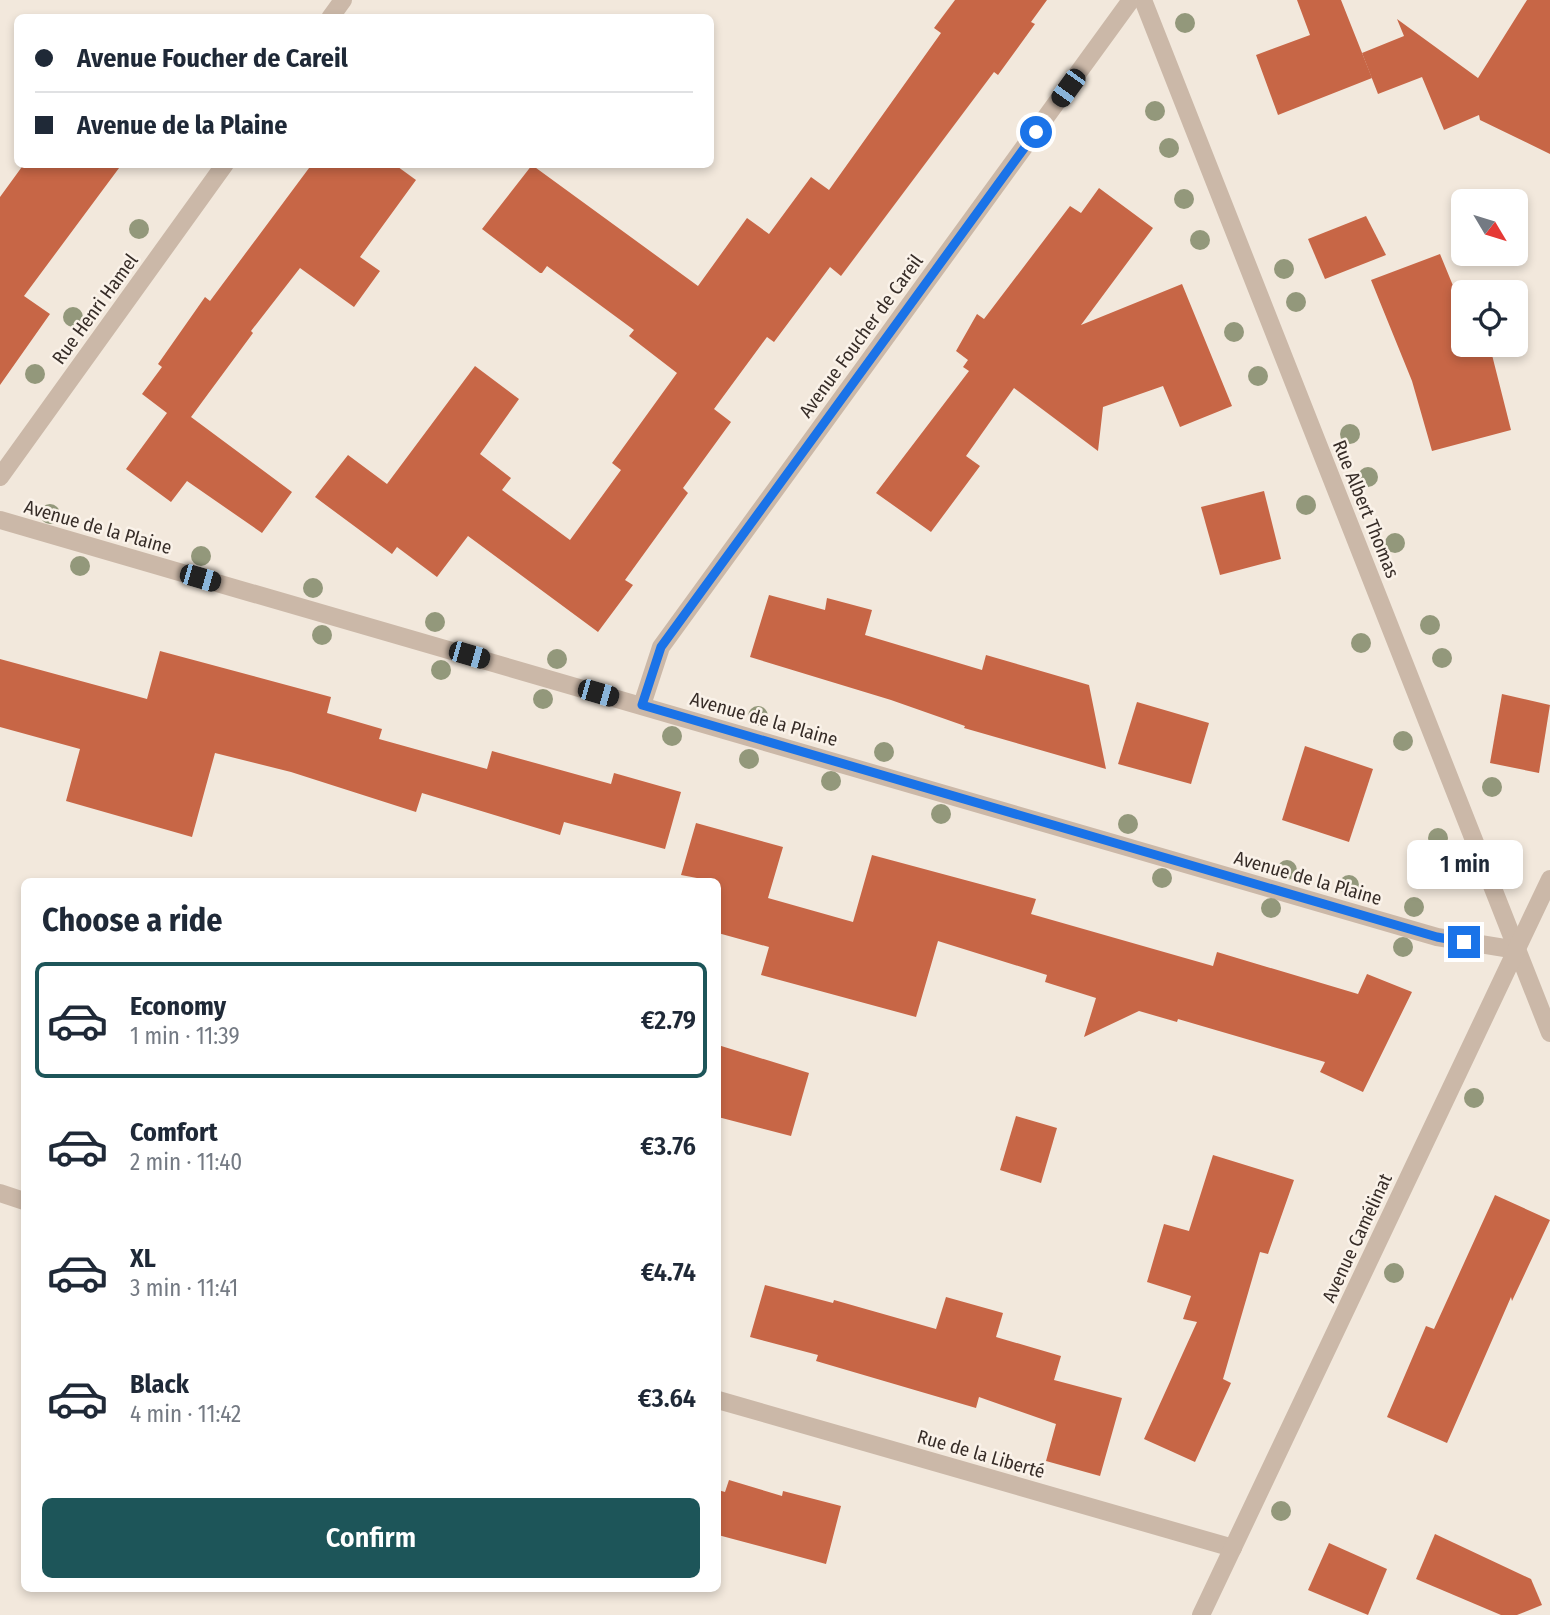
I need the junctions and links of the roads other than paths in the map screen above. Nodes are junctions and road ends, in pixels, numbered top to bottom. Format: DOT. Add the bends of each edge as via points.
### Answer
graph roads {
  1 [pos="1132,0"];
  2 [pos="1143,0"];
  3 [pos="222,168"];
  4 [pos="0,477"];
  5 [pos="0,520"];
  6 [pos="642,705"];
  7 [pos="1550,879"];
  8 [pos="1517,950"];
  9 [pos="1550,1033"];
  10 [pos="0,1194"];
  11 [pos="21,1199"];
  12 [pos="721,1401"];
  13 [pos="1233,1548"];
  14 [pos="1201,1615"];
  1 -- 6 [label="street, Avenue Foucher de Careil" via="661,647"];
  2 -- 8 [label="street, Rue Albert Thomas"];
  3 -- 4 [label="street, Rue Henri Hamel"];
  5 -- 6 [label="street, Avenue de la Plaine"];
  6 -- 8 [label="street, Avenue de la Plaine" via="1437,937"];
  7 -- 8 [label="street, Avenue Camélinat"];
  8 -- 9 [label="street, Rue Albert Thomas"];
  8 -- 13 [label="street, Avenue Camélinat"];
  10 -- 11 [label="street"];
  12 -- 13 [label="street, Rue de la Liberté"];
  13 -- 14 [label="street, Avenue Camélinat"];
}
